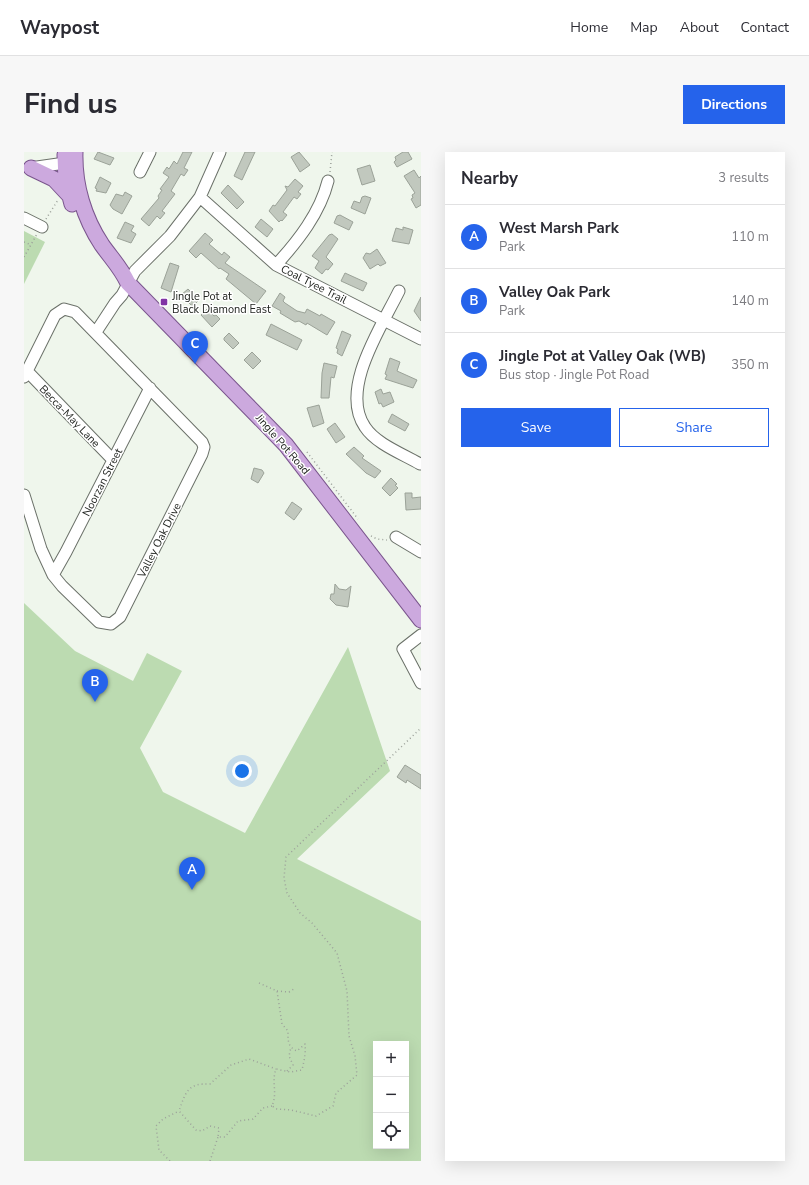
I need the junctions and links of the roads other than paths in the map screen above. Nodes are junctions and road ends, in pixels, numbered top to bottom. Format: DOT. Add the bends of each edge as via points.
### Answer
graph roads {
  1 [pos="150,152"];
  2 [pos="220,152"];
  3 [pos="70,157"];
  4 [pos="28,169"];
  5 [pos="140,172"];
  6 [pos="328,181"];
  7 [pos="65,195"];
  8 [pos="200,197"];
  9 [pos="24,218"];
  10 [pos="42,227"];
  11 [pos="276,265"];
  12 [pos="128,284"];
  13 [pos="399,291"];
  14 [pos="384,321"];
  15 [pos="96,332"];
  16 [pos="421,339"];
  17 [pos="25,374"];
  18 [pos="150,388"];
  19 [pos="112,460"];
  20 [pos="420,464"];
  21 [pos="24,495"];
  22 [pos="396,537"];
  23 [pos="421,552"];
  24 [pos="53,575"];
  25 [pos="421,620"];
  26 [pos="421,635"];
  27 [pos="421,683"];
  1 -- 5 [label="street"];
  2 -- 8 [label="street"];
  3 -- 4 [label="street"];
  3 -- 7 [label="main road, Jingle Pot Road"];
  3 -- 12 [label="main road, Jingle Pot Road" via="89,221 102,246 122,269"];
  4 -- 7 [label="main road" via="54,179 63,187"];
  6 -- 11 [label="street" via="324,198 296,243"];
  7 -- 12 [label="main road, Jingle Pot Road" via="91,246 114,276"];
  8 -- 11 [label="street, Coal Tyee Trail"];
  8 -- 12 [label="street" via="170,236 135,271"];
  9 -- 10 [label="street"];
  11 -- 14 [label="street, Coal Tyee Trail"];
  12 -- 15 [label="street"];
  12 -- 25 [label="main road, Jingle Pot Road" via="286,445"];
  13 -- 14 [label="street"];
  14 -- 16 [label="street, Coal Tyee Trail"];
  14 -- 20 [label="street" via="365,357 355,396 358,413 365,427 380,440"];
  15 -- 17 [label="street, Valley Oak Drive" via="75,312 64,309 55,315"];
  15 -- 18 [label="street, Valley Oak Drive"];
  17 -- 19 [label="street, Becca-May Lane"];
  18 -- 19 [label="street, Noorzan Street"];
  18 -- 24 [label="street, Valley Oak Drive" via="202,442 203,450 120,617 111,624 99,622"];
  19 -- 24 [label="street, Noorzan Street"];
  21 -- 24 [label="street, Valley Oak Drive" via="41,549"];
  22 -- 23 [label="street"];
  26 -- 27 [label="street" via="404,649"];
}
